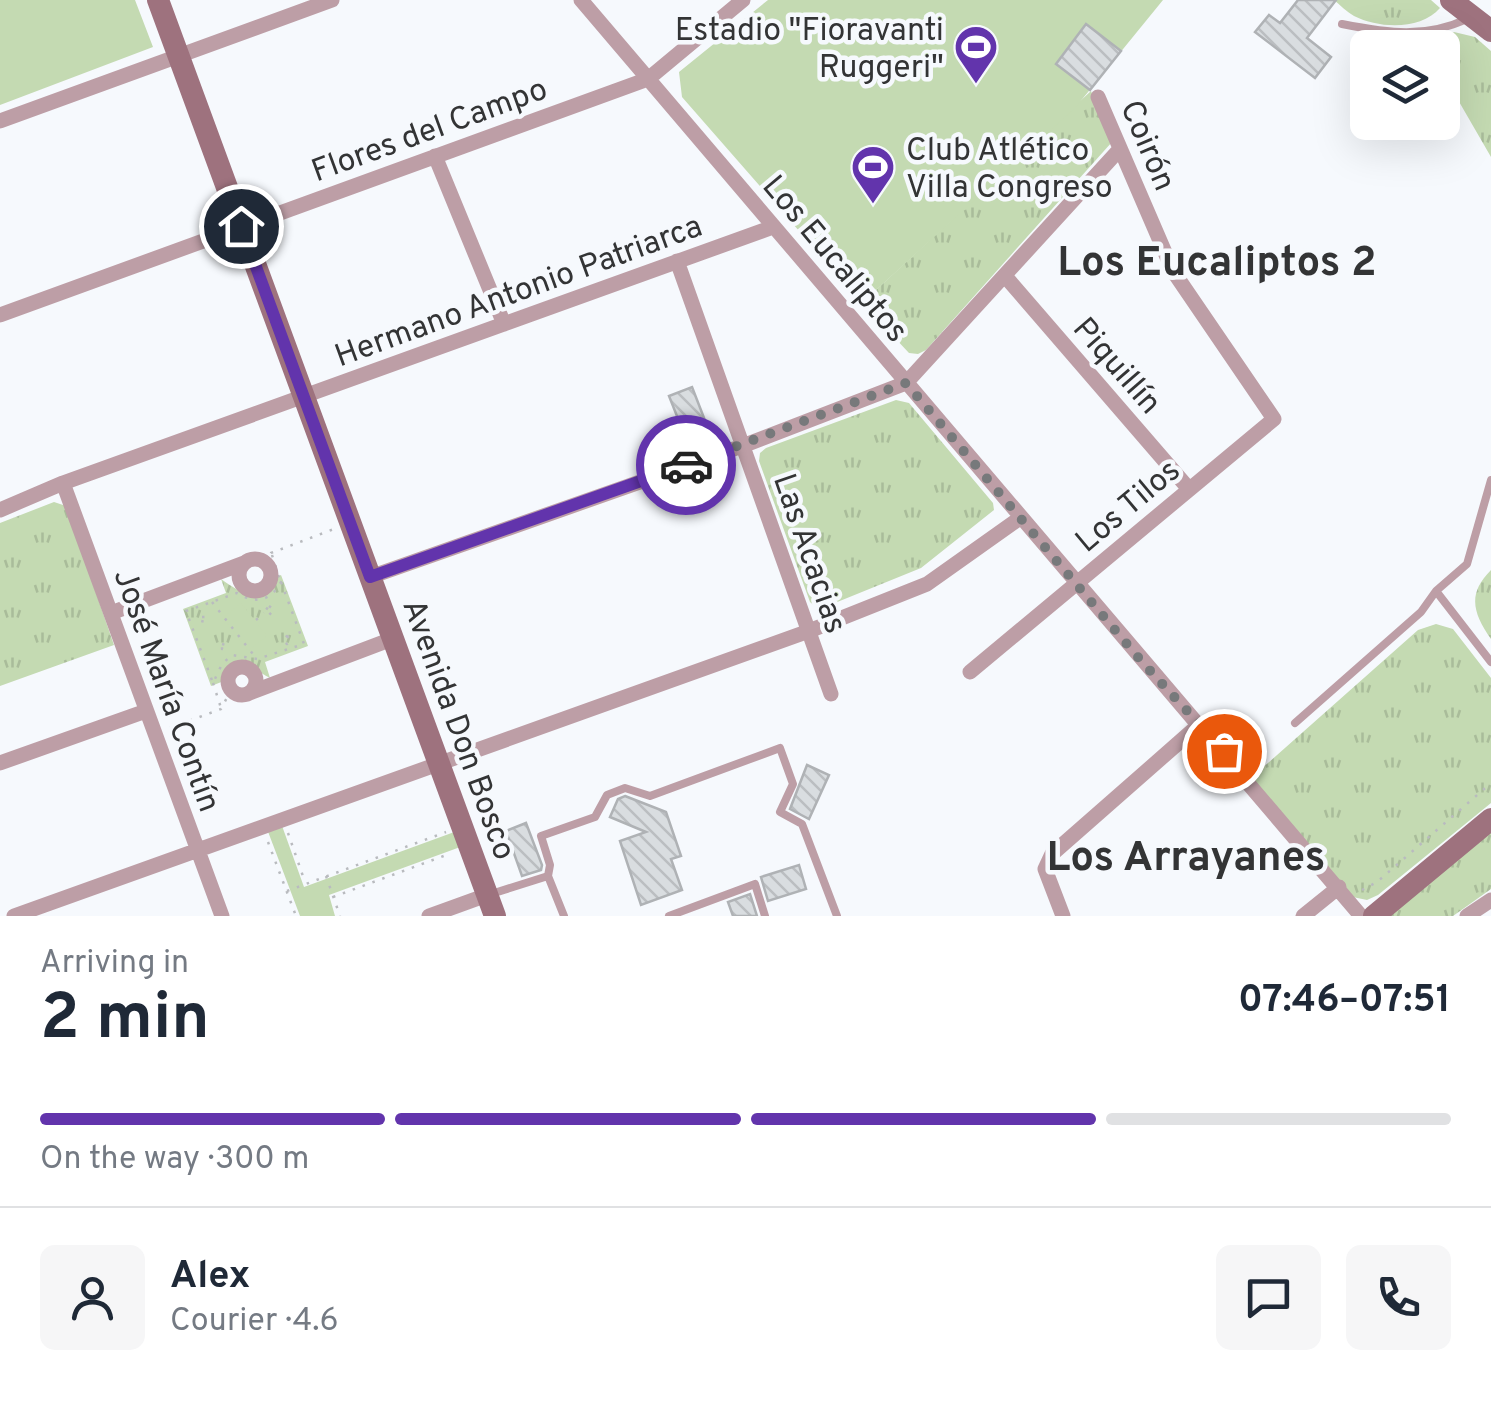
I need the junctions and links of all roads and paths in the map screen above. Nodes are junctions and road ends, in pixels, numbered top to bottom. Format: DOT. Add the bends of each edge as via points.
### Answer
graph roads {
  1 [pos="158,0"];
  2 [pos="332,0"];
  3 [pos="581,0"];
  4 [pos="743,0"];
  5 [pos="1452,0"];
  6 [pos="1342,24"];
  7 [pos="1482,24"];
  8 [pos="179,56"];
  9 [pos="648,79"];
  10 [pos="1098,97"];
  11 [pos="0,122"];
  12 [pos="1119,150"];
  13 [pos="435,156"];
  14 [pos="241,226"];
  15 [pos="773,226"];
  16 [pos="677,261"];
  17 [pos="1005,276"];
  18 [pos="0,315"];
  19 [pos="504,324"];
  20 [pos="906,383"];
  21 [pos="304,396"];
  22 [pos="1274,418"];
  23 [pos="745,445"];
  24 [pos="1491,480"];
  25 [pos="63,483"];
  26 [pos="1190,489"];
  27 [pos="0,510"];
  28 [pos="1020,518"];
  29 [pos="350,523"];
  30 [pos="269,558"];
  31 [pos="244,563"];
  32 [pos="370,577"];
  33 [pos="280,582"];
  34 [pos="1076,584"];
  35 [pos="1436,591"];
  36 [pos="266,599"];
  37 [pos="212,602"];
  38 [pos="199,606"];
  39 [pos="268,606"];
  40 [pos="265,612"];
  41 [pos="110,613"];
  42 [pos="270,615"];
  43 [pos="256,620"];
  44 [pos="274,622"];
  45 [pos="210,628"];
  46 [pos="809,631"];
  47 [pos="283,634"];
  48 [pos="218,638"];
  49 [pos="392,638"];
  50 [pos="223,644"];
  51 [pos="289,646"];
  52 [pos="257,659"];
  53 [pos="1491,662"];
  54 [pos="970,672"];
  55 [pos="213,683"];
  56 [pos="239,692"];
  57 [pos="831,694"];
  58 [pos="222,710"];
  59 [pos="146,712"];
  60 [pos="1295,722"];
  61 [pos="1200,724"];
  62 [pos="154,734"];
  63 [pos="0,763"];
  64 [pos="438,763"];
  65 [pos="1491,783"];
  66 [pos="1491,818"];
  67 [pos="282,819"];
  68 [pos="262,826"];
  69 [pos="465,836"];
  70 [pos="197,850"];
  71 [pos="326,876"];
  72 [pos="548,876"];
  73 [pos="305,884"];
  74 [pos="287,890"];
  75 [pos="1344,894"];
  76 [pos="333,896"];
  77 [pos="1491,900"];
  78 [pos="491,906"];
  79 [pos="14,916"];
  80 [pos="222,916"];
  81 [pos="296,916"];
  82 [pos="340,916"];
  83 [pos="430,916"];
  84 [pos="564,916"];
  85 [pos="669,916"];
  86 [pos="765,916"];
  87 [pos="837,916"];
  88 [pos="1063,916"];
  89 [pos="1303,916"];
  90 [pos="1361,916"];
  91 [pos="1374,916"];
  92 [pos="1467,916"];
  1 -- 8 [label="main road, Avenida Don Bosco"];
  2 -- 8 [label="street"];
  3 -- 9 [label="street, Los Eucaliptos"];
  4 -- 9 [label="street, Flores del Campo"];
  5 -- 7 [label="main road"];
  6 -- 7 [label="lane" via="1424,34"];
  8 -- 11 [label="street"];
  8 -- 14 [label="main road, Avenida Don Bosco"];
  9 -- 13 [label="street, Flores del Campo"];
  9 -- 15 [label="street, Los Eucaliptos"];
  10 -- 12 [label="street, Coirón"];
  12 -- 17 [label="street"];
  12 -- 22 [label="street, Coirón" via="1173,271"];
  13 -- 14 [label="street, Flores del Campo"];
  13 -- 19 [label="street"];
  14 -- 18 [label="street, Flores del Campo"];
  14 -- 21 [label="main road, Avenida Don Bosco"];
  15 -- 16 [label="street, Hermano Antonio Patriarca"];
  15 -- 20 [label="street, Los Eucaliptos"];
  16 -- 19 [label="street, Hermano Antonio Patriarca"];
  16 -- 23 [label="street, Las Acacias"];
  17 -- 20 [label="street"];
  17 -- 26 [label="street, Piquillín"];
  19 -- 21 [label="street, Hermano Antonio Patriarca"];
  20 -- 23 [label="street"];
  20 -- 28 [label="street, Los Eucaliptos"];
  21 -- 25 [label="street, Hermano Antonio Patriarca"];
  21 -- 29 [label="main road, Avenida Don Bosco"];
  22 -- 26 [label="street, Los Tilos"];
  23 -- 32 [label="street"];
  23 -- 46 [label="street, Las Acacias"];
  24 -- 35 [label="lane" via="1467,564"];
  25 -- 27 [label="street, Hermano Antonio Patriarca"];
  25 -- 41 [label="street, José María Contín"];
  26 -- 34 [label="street, Los Tilos"];
  28 -- 34 [label="street, Los Eucaliptos"];
  28 -- 46 [label="street" via="927,584"];
  29 -- 30 [label="path"];
  29 -- 32 [label="main road, Avenida Don Bosco"];
  30 -- 31 [label="street"];
  30 -- 31 [label="street" via="271,578 255,591 241,583"];
  30 -- 33 [label="path"];
  31 -- 41 [label="street"];
  32 -- 49 [label="main road, Avenida Don Bosco"];
  33 -- 36 [label="path"];
  33 -- 51 [label="path" via="304,644"];
  34 -- 54 [label="street, Los Tilos"];
  34 -- 61 [label="street, Los Eucaliptos"];
  35 -- 53 [label="lane"];
  35 -- 60 [label="lane" via="1421,612"];
  36 -- 37 [label="path" via="254,602 236,593"];
  36 -- 39 [label="path"];
  37 -- 38 [label="path"];
  37 -- 52 [label="path"];
  38 -- 45 [label="path"];
  38 -- 55 [label="path" via="186,612"];
  39 -- 40 [label="path"];
  39 -- 42 [label="path"];
  40 -- 42 [label="path"];
  40 -- 43 [label="path"];
  41 -- 59 [label="street, José María Contín"];
  42 -- 44 [label="path"];
  46 -- 57 [label="street, Las Acacias"];
  46 -- 64 [label="street"];
  47 -- 51 [label="path"];
  48 -- 50 [label="path"];
  49 -- 56 [label="street"];
  49 -- 64 [label="main road, Avenida Don Bosco"];
  51 -- 52 [label="path"];
  52 -- 55 [label="path" via="232,655"];
  55 -- 58 [label="path"];
  56 -- 58 [label="path"];
  58 -- 62 [label="path"];
  59 -- 62 [label="street, José María Contín"];
  59 -- 63 [label="street"];
  61 -- 75 [label="street, Los Eucaliptos"];
  61 -- 88 [label="street" via="1052,854 1044,868"];
  62 -- 70 [label="street, José María Contín"];
  64 -- 67 [label="street"];
  64 -- 69 [label="main road, Avenida Don Bosco"];
  65 -- 75 [label="path" via="1377,882"];
  66 -- 91 [label="main road"];
  67 -- 68 [label="street"];
  67 -- 73 [label="path"];
  68 -- 70 [label="street"];
  68 -- 74 [label="path"];
  69 -- 71 [label="path"];
  69 -- 76 [label="path"];
  69 -- 78 [label="main road, Avenida Don Bosco"];
  70 -- 79 [label="street"];
  70 -- 80 [label="street, José María Contín"];
  71 -- 73 [label="path"];
  71 -- 76 [label="path"];
  72 -- 78 [label="lane"];
  72 -- 84 [label="lane"];
  72 -- 87 [label="lane" via="541,836 595,816 606,795 625,788 650,796 780,748 792,784 780,812 802,824"];
  73 -- 74 [label="path"];
  74 -- 81 [label="path"];
  75 -- 89 [label="street"];
  75 -- 90 [label="street, Los Eucaliptos"];
  76 -- 82 [label="path"];
  77 -- 92 [label="street"];
  78 -- 83 [label="street"];
  85 -- 86 [label="lane" via="755,884"];
}
